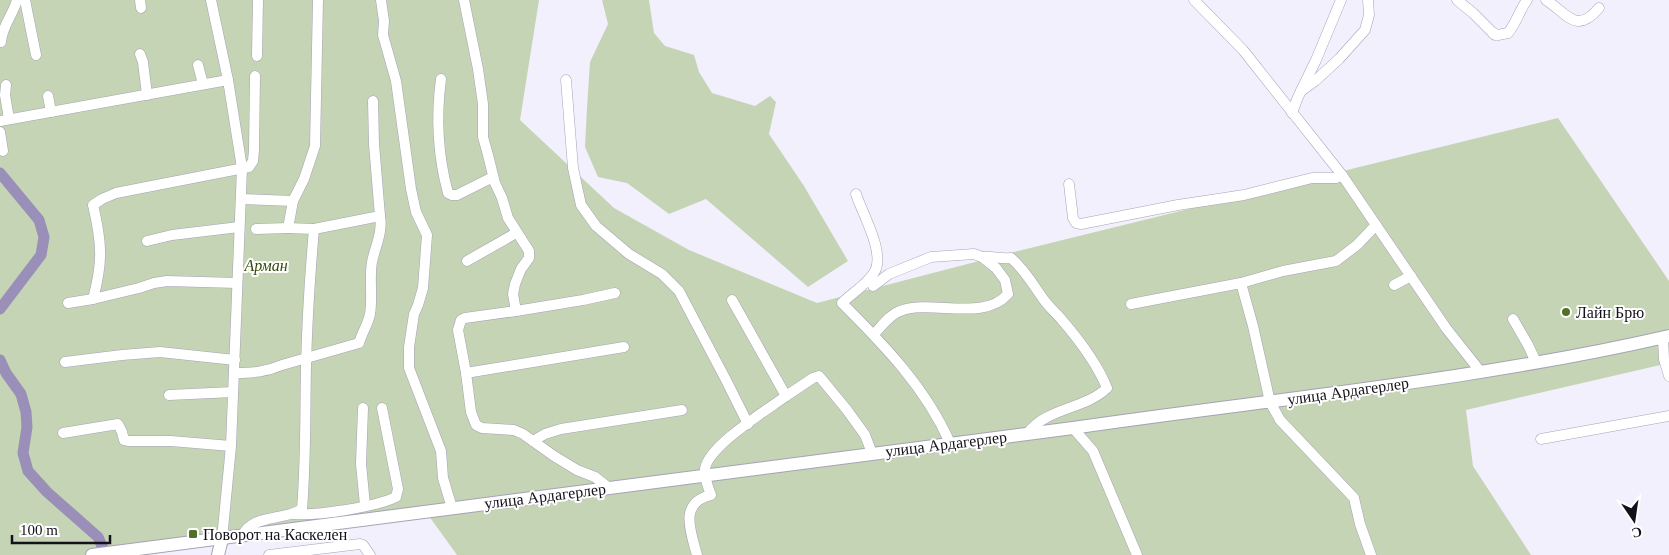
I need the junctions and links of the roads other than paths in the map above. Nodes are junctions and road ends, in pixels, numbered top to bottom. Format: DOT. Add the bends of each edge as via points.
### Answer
graph roads {
  1 [pos="16,0"];
  2 [pos="25,0"];
  3 [pos="211,0"];
  4 [pos="258,0"];
  5 [pos="318,0"];
  6 [pos="380,0"];
  7 [pos="464,0"];
  8 [pos="1194,0"];
  9 [pos="1341,0"];
  10 [pos="1368,0"];
  11 [pos="1456,0"];
  12 [pos="1527,0"];
  13 [pos="1546,0"];
  14 [pos="1599,8"];
  15 [pos="1,42"];
  16 [pos="140,54"];
  17 [pos="36,55"];
  18 [pos="257,56"];
  19 [pos="198,65"];
  20 [pos="255,76"];
  21 [pos="441,79"];
  22 [pos="228,80"];
  23 [pos="566,80"];
  24 [pos="6,84"];
  25 [pos="202,84"];
  26 [pos="1301,92"];
  27 [pos="147,95"];
  28 [pos="48,96"];
  29 [pos="373,101"];
  30 [pos="52,112"];
  31 [pos="1292,113"];
  32 [pos="4,120"];
  33 [pos="0,132"];
  34 [pos="3,151"];
  35 [pos="242,168"];
  36 [pos="1342,175"];
  37 [pos="494,177"];
  38 [pos="1069,184"];
  39 [pos="856,194"];
  40 [pos="241,199"];
  41 [pos="293,201"];
  42 [pos="380,216"];
  43 [pos="1376,224"];
  44 [pos="239,227"];
  45 [pos="288,228"];
  46 [pos="256,229"];
  47 [pos="314,229"];
  48 [pos="516,234"];
  49 [pos="147,241"];
  50 [pos="1355,256"];
  51 [pos="982,257"];
  52 [pos="1336,260"];
  53 [pos="467,261"];
  54 [pos="1411,276"];
  55 [pos="237,282"];
  56 [pos="1241,282"];
  57 [pos="1394,285"];
  58 [pos="872,286"];
  59 [pos="615,293"];
  60 [pos="93,299"];
  61 [pos="732,300"];
  62 [pos="68,303"];
  63 [pos="1130,304"];
  64 [pos="516,312"];
  65 [pos="1513,319"];
  66 [pos="874,334"];
  67 [pos="1666,337"];
  68 [pos="370,338"];
  69 [pos="359,344"];
  70 [pos="624,347"];
  71 [pos="306,358"];
  72 [pos="235,360"];
  73 [pos="65,362"];
  74 [pos="1536,362"];
  75 [pos="1480,371"];
  76 [pos="234,373"];
  77 [pos="466,374"];
  78 [pos="1669,376"];
  79 [pos="233,392"];
  80 [pos="169,395"];
  81 [pos="786,396"];
  82 [pos="1270,402"];
  83 [pos="363,408"];
  84 [pos="382,408"];
  85 [pos="682,410"];
  86 [pos="1669,416"];
  87 [pos="748,424"];
  88 [pos="1073,428"];
  89 [pos="63,433"];
  90 [pos="1027,434"];
  91 [pos="1541,439"];
  92 [pos="533,441"];
  93 [pos="950,443"];
  94 [pos="231,446"];
  95 [pos="872,454"];
  96 [pos="705,475"];
  97 [pos="608,488"];
  98 [pos="366,506"];
  99 [pos="452,508"];
  100 [pos="294,514"];
  101 [pos="242,537"];
  102 [pos="222,539"];
  103 [pos="92,555"];
  104 [pos="218,555"];
  105 [pos="269,555"];
  106 [pos="370,555"];
  107 [pos="697,555"];
  108 [pos="1137,555"];
  109 [pos="1371,555"];
  1 -- 15 [label="street"];
  2 -- 17 [label="street"];
  3 -- 22 [label="street"];
  4 -- 18 [label="street"];
  5 -- 41 [label="street" via="315,146"];
  6 -- 99 [label="street" via="383,35 396,81 416,212 427,235 423,288 414,314 409,368 441,451 443,478"];
  7 -- 37 [label="street" via="483,104 483,137"];
  8 -- 31 [label="street" via="1243,50"];
  9 -- 26 [label="street"];
  10 -- 26 [label="street" via="1365,30 1339,59"];
  11 -- 12 [label="street" via="1498,35 1508,34"];
  13 -- 14 [label="street" via="1580,22 1590,18"];
  16 -- 27 [label="street"];
  19 -- 25 [label="street"];
  20 -- 35 [label="street" via="253,161"];
  21 -- 37 [label="street" via="438,127 448,193 457,195"];
  22 -- 25 [label="street"];
  22 -- 35 [label="street"];
  23 -- 87 [label="street" via="573,168 581,205 596,226 629,254 662,274 679,291"];
  24 -- 32 [label="street"];
  25 -- 27 [label="street"];
  26 -- 31 [label="street"];
  27 -- 30 [label="street"];
  28 -- 30 [label="street"];
  29 -- 42 [label="street"];
  30 -- 32 [label="street"];
  31 -- 36 [label="street"];
  33 -- 34 [label="street"];
  35 -- 40 [label="street"];
  35 -- 60 [label="street" via="116,193 96,202 93,205 101,266"];
  36 -- 38 [label="street" via="1312,178 1244,195 1081,224 1073,218"];
  36 -- 43 [label="street"];
  37 -- 48 [label="street"];
  39 -- 66 [label="street" via="878,252 875,270 842,303"];
  40 -- 41 [label="street"];
  40 -- 44 [label="street"];
  41 -- 45 [label="street"];
  42 -- 47 [label="street"];
  42 -- 69 [label="street" via="371,272 370,314"];
  43 -- 52 [label="street" via="1357,245"];
  43 -- 54 [label="street"];
  44 -- 49 [label="street"];
  44 -- 55 [label="street"];
  45 -- 46 [label="street"];
  45 -- 47 [label="street"];
  47 -- 71 [label="street"];
  48 -- 53 [label="street"];
  48 -- 64 [label="street" via="529,251 529,258 515,284"];
  50 -- 52 [label="street"];
  51 -- 58 [label="street" via="974,254 931,257 889,274"];
  51 -- 66 [label="street" via="1005,280 1008,294 1002,301 972,309 901,310"];
  51 -- 90 [label="street" via="1011,258 1021,267 1044,301 1088,351 1107,388 1100,395 1034,424"];
  52 -- 56 [label="street"];
  54 -- 57 [label="street"];
  54 -- 75 [label="street"];
  55 -- 60 [label="street" via="167,281"];
  55 -- 72 [label="street"];
  56 -- 63 [label="street"];
  56 -- 82 [label="street"];
  59 -- 64 [label="street"];
  60 -- 62 [label="street"];
  61 -- 81 [label="street"];
  64 -- 77 [label="street" via="461,320 458,330"];
  65 -- 74 [label="street"];
  66 -- 93 [label="street" via="923,395"];
  67 -- 74 [label="main road, улица Ардагерлер"];
  67 -- 78 [label="street" via="1664,359"];
  68 -- 69 [label="street"];
  69 -- 71 [label="street"];
  70 -- 77 [label="street"];
  71 -- 76 [label="street" via="256,373"];
  71 -- 100 [label="street" via="302,509"];
  72 -- 73 [label="street" via="160,352"];
  72 -- 76 [label="street"];
  74 -- 75 [label="main road, улица Ардагерлер"];
  75 -- 82 [label="main road, улица Ардагерлер"];
  76 -- 79 [label="street"];
  77 -- 92 [label="street" via="476,425 514,430"];
  79 -- 80 [label="street"];
  79 -- 94 [label="street"];
  81 -- 87 [label="street"];
  81 -- 95 [label="street" via="819,376 865,435"];
  82 -- 88 [label="main road, улица Ардагерлер"];
  82 -- 109 [label="street" via="1280,420 1354,498"];
  83 -- 98 [label="street" via="361,464"];
  84 -- 98 [label="street" via="398,489 396,497"];
  85 -- 92 [label="street" via="561,429"];
  86 -- 91 [label="street"];
  87 -- 96 [label="street" via="711,454"];
  88 -- 90 [label="main road, улица Ардагерлер"];
  88 -- 108 [label="street" via="1093,451"];
  89 -- 94 [label="street" via="118,424 124,440 129,441"];
  90 -- 93 [label="main road, улица Ардагерлер"];
  92 -- 97 [label="street"];
  93 -- 95 [label="main road, улица Ардагерлер"];
  94 -- 102 [label="street"];
  95 -- 96 [label="main road, улица Ардагерлер"];
  96 -- 97 [label="main road, улица Ардагерлер"];
  96 -- 107 [label="street" via="711,496 697,501 689,515"];
  97 -- 99 [label="main road, улица Ардагерлер"];
  98 -- 100 [label="street"];
  99 -- 101 [label="main road, улица Ардагерлер"];
  100 -- 101 [label="street" via="249,525"];
  101 -- 102 [label="main road, улица Ардагерлер"];
  102 -- 103 [label="main road, улица Ардагерлер"];
  102 -- 104 [label="main road"];
  105 -- 106 [label="street" via="360,544"];
}
